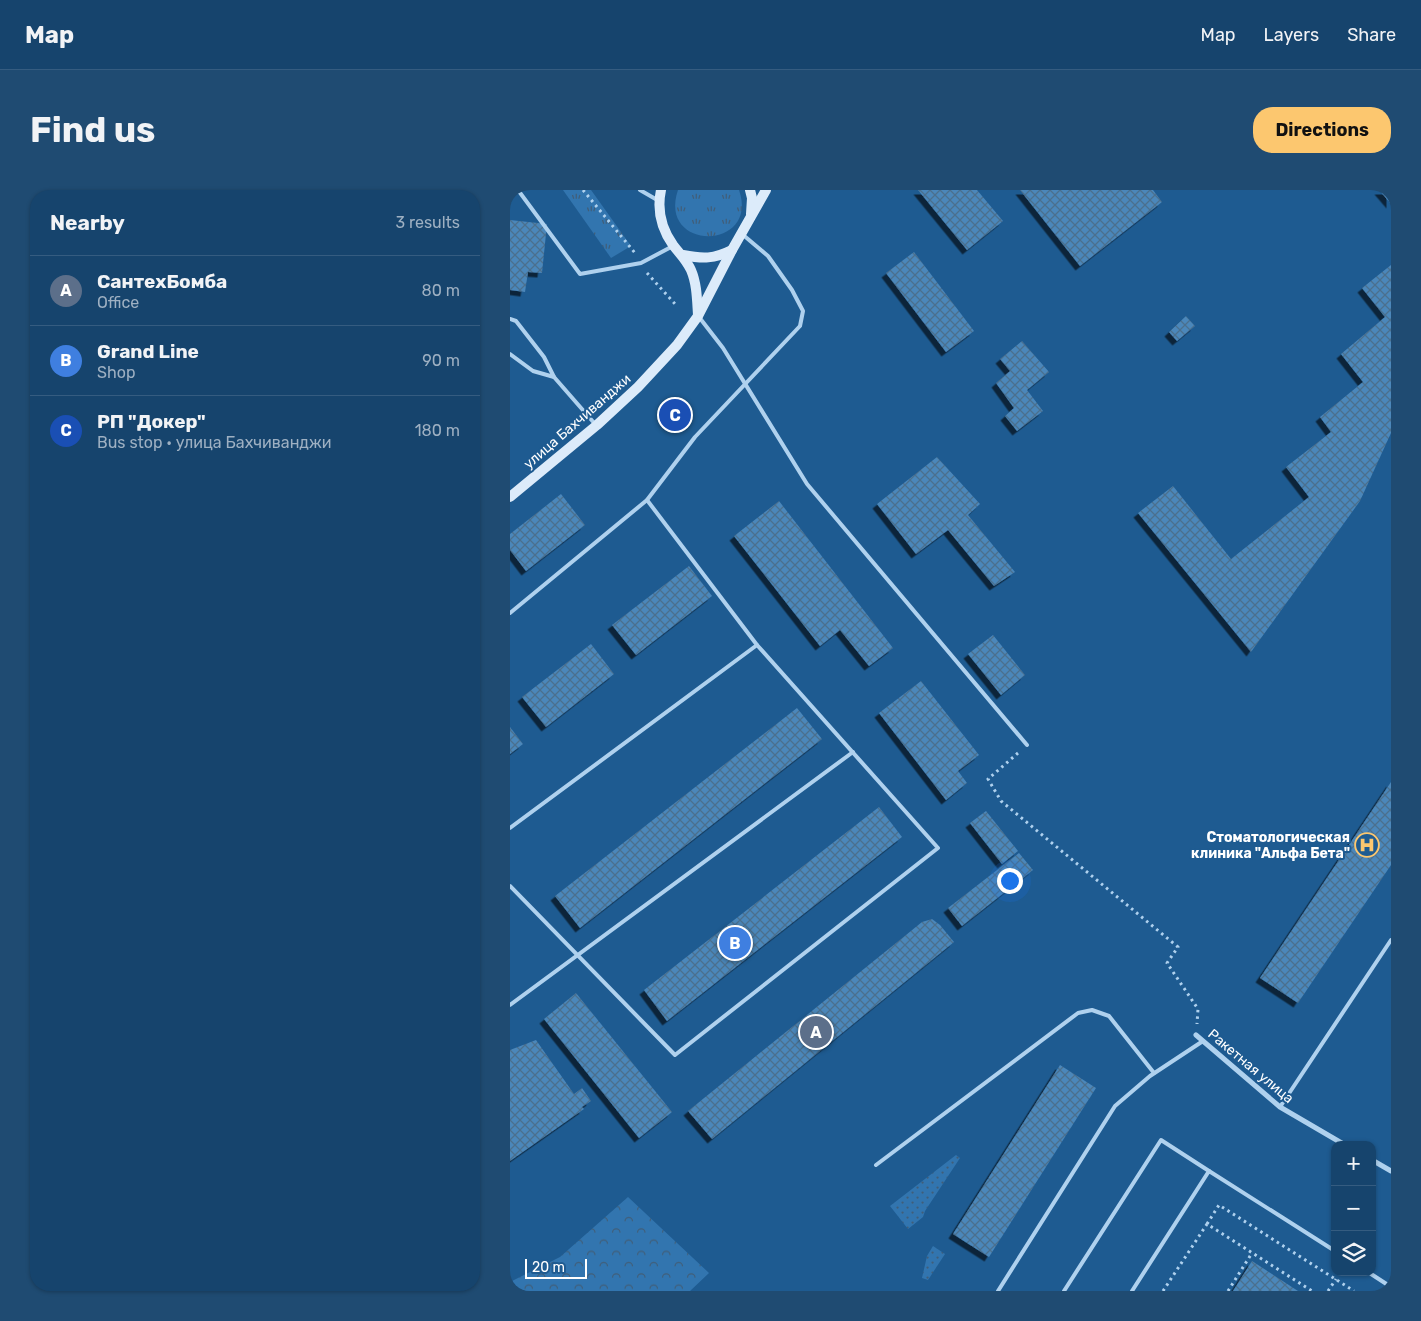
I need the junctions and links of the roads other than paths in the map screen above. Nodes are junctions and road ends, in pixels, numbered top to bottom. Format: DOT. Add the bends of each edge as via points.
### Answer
graph roads {
  1 [pos="518,190"];
  2 [pos="640,190"];
  3 [pos="750,190"];
  4 [pos="766,190"];
  5 [pos="660,195"];
  6 [pos="751,217"];
  7 [pos="742,234"];
  8 [pos="674,246"];
  9 [pos="732,250"];
  10 [pos="683,255"];
  11 [pos="698,316"];
  12 [pos="510,319"];
  13 [pos="510,354"];
  14 [pos="554,377"];
  15 [pos="745,384"];
  16 [pos="597,425"];
  17 [pos="510,496"];
  18 [pos="648,500"];
  19 [pos="510,613"];
  20 [pos="757,645"];
  21 [pos="1027,745"];
  22 [pos="853,752"];
  23 [pos="510,828"];
  24 [pos="510,886"];
  25 [pos="1391,940"];
  26 [pos="578,955"];
  27 [pos="510,1005"];
  28 [pos="1196,1035"];
  29 [pos="1203,1041"];
  30 [pos="1154,1073"];
  31 [pos="1280,1107"];
  32 [pos="1338,1141"];
  33 [pos="1376,1162"];
  34 [pos="876,1165"];
  35 [pos="1209,1171"];
  36 [pos="1391,1171"];
  37 [pos="1331,1248"];
  38 [pos="1374,1276"];
  39 [pos="1391,1287"];
  40 [pos="998,1291"];
  41 [pos="1064,1291"];
  42 [pos="1132,1291"];
  1 -- 8 [label="lane" via="580,274 641,263"];
  2 -- 5 [label="lane"];
  3 -- 6 [label="main road, улица Бахчиванджи"];
  4 -- 6 [label="main road, улица Бахчиванджи"];
  5 -- 8 [label="main road" via="660,217"];
  6 -- 7 [label="main road, улица Бахчиванджи"];
  7 -- 9 [label="main road, улица Бахчиванджи"];
  7 -- 15 [label="lane" via="768,256 803,311 800,326"];
  8 -- 10 [label="main road"];
  9 -- 10 [label="main road" via="719,256 701,258"];
  9 -- 11 [label="main road, улица Бахчиванджи"];
  10 -- 11 [label="main road" via="697,289"];
  11 -- 15 [label="lane"];
  11 -- 16 [label="main road, улица Бахчиванджи" via="638,388"];
  12 -- 14 [label="lane" via="516,321 544,357"];
  13 -- 14 [label="lane" via="533,371"];
  14 -- 16 [label="lane"];
  15 -- 18 [label="lane" via="695,438"];
  15 -- 21 [label="lane" via="807,484"];
  16 -- 17 [label="main road, улица Бахчиванджи"];
  18 -- 19 [label="lane"];
  18 -- 20 [label="lane"];
  20 -- 22 [label="lane"];
  20 -- 23 [label="lane"];
  22 -- 26 [label="lane"];
  22 -- 26 [label="lane" via="938,848 675,1055"];
  24 -- 26 [label="lane"];
  25 -- 31 [label="lane"];
  26 -- 27 [label="lane"];
  28 -- 29 [label="street, Ракетная улица"];
  29 -- 30 [label="lane"];
  29 -- 31 [label="street, Ракетная улица"];
  30 -- 34 [label="lane" via="1109,1016 1092,1010 1078,1013"];
  30 -- 40 [label="lane" via="1115,1106"];
  31 -- 32 [label="street, Ракетная улица"];
  33 -- 36 [label="street"];
  35 -- 37 [label="lane"];
  35 -- 41 [label="lane" via="1161,1140"];
  35 -- 42 [label="lane"];
  38 -- 39 [label="lane"];
}
